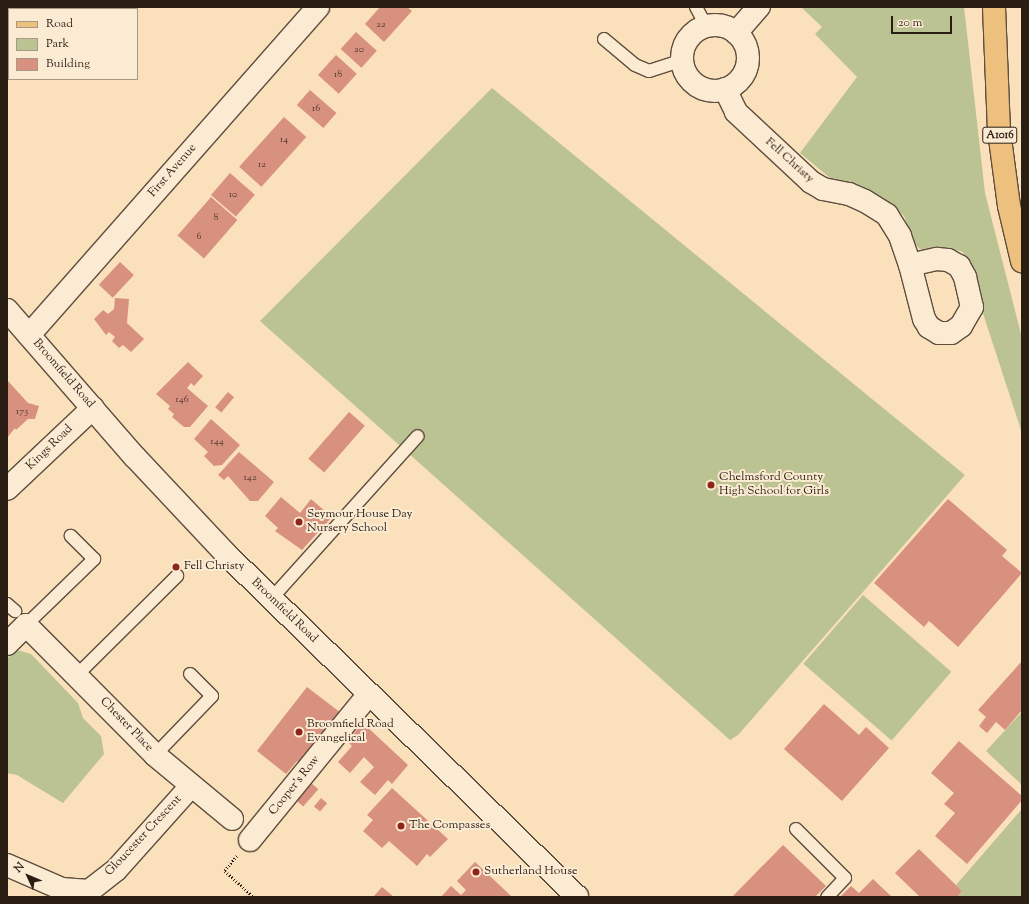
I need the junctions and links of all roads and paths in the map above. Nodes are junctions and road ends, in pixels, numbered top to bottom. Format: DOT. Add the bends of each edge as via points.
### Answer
graph roads {
  1 [pos="318,7"];
  2 [pos="758,7"];
  3 [pos="994,7"];
  4 [pos="701,16"];
  5 [pos="736,33"];
  6 [pos="604,39"];
  7 [pos="682,60"];
  8 [pos="725,89"];
  9 [pos="1022,261"];
  10 [pos="910,265"];
  11 [pos="7,310"];
  12 [pos="29,334"];
  13 [pos="92,408"];
  14 [pos="418,436"];
  15 [pos="7,489"];
  16 [pos="71,536"];
  17 [pos="177,576"];
  18 [pos="271,599"];
  19 [pos="16,613"];
  20 [pos="7,644"];
  21 [pos="190,674"];
  22 [pos="77,675"];
  23 [pos="369,694"];
  24 [pos="155,755"];
  25 [pos="191,786"];
  26 [pos="232,819"];
  27 [pos="796,829"];
  28 [pos="250,840"];
  29 [pos="7,864"];
  30 [pos="254,897"];
  31 [pos="576,897"];
  32 [pos="828,897"];
  1 -- 12 [label="street, First Avenue"];
  2 -- 5 [label="street"];
  3 -- 9 [label="main road, A1016" via="999,131 1009,206"];
  4 -- 5 [label="street"];
  4 -- 7 [label="street" via="688,38"];
  5 -- 8 [label="street" via="747,52 747,64 743,74"];
  6 -- 7 [label="lane" via="635,65 649,71"];
  7 -- 8 [label="street" via="684,70 696,85 716,90"];
  8 -- 10 [label="street, Fell Christy" via="736,112 811,182 823,189 849,194 887,215 900,236"];
  11 -- 12 [label="street, Broomfield Road"];
  12 -- 13 [label="street, Broomfield Road"];
  13 -- 15 [label="street, Kings Road"];
  13 -- 18 [label="street, Broomfield Road" via="180,506"];
  14 -- 18 [label="lane"];
  16 -- 19 [label="lane" via="94,559"];
  17 -- 22 [label="lane"];
  18 -- 23 [label="street, Broomfield Road"];
  19 -- 20 [label="street"];
  19 -- 22 [label="street, Chester Place"];
  21 -- 24 [label="lane" via="212,696"];
  22 -- 24 [label="street, Chester Place"];
  23 -- 28 [label="street, Cooper's Row"];
  23 -- 31 [label="street, Broomfield Road"];
  24 -- 25 [label="street, Chester Place"];
  25 -- 26 [label="street, Chester Place"];
  25 -- 29 [label="street, Gloucester Crescent" via="116,870 90,891 62,890"];
  27 -- 32 [label="lane" via="845,878"];
  28 -- 30 [label="path" via="225,870"];
}
